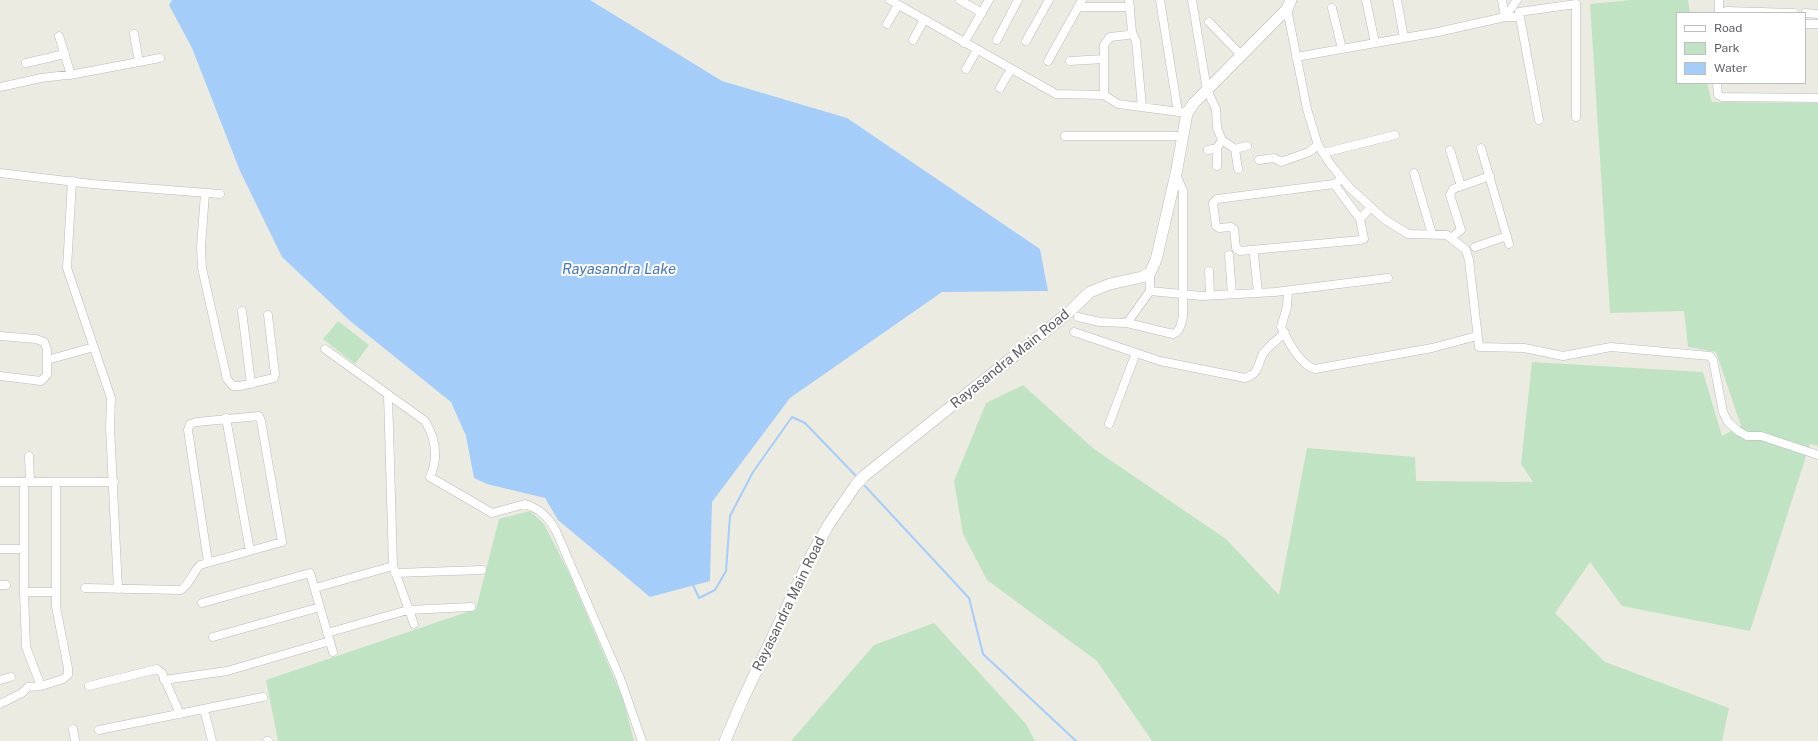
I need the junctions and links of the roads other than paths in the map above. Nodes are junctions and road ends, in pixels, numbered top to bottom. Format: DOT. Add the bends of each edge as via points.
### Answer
graph roads {
  1 [pos="890,0"];
  2 [pos="960,0"];
  3 [pos="989,0"];
  4 [pos="1018,0"];
  5 [pos="1049,0"];
  6 [pos="1160,0"];
  7 [pos="1192,0"];
  8 [pos="1366,0"];
  9 [pos="1397,0"];
  10 [pos="1502,0"];
  11 [pos="1517,0"];
  12 [pos="1719,0"];
  13 [pos="1080,4"];
  14 [pos="1129,4"];
  15 [pos="898,5"];
  16 [pos="1289,5"];
  17 [pos="1332,8"];
  18 [pos="1719,12"];
  19 [pos="1724,12"];
  20 [pos="1760,12"];
  21 [pos="982,13"];
  22 [pos="1806,13"];
  23 [pos="1818,14"];
  24 [pos="1504,17"];
  25 [pos="1520,17"];
  26 [pos="924,20"];
  27 [pos="1209,22"];
  28 [pos="887,24"];
  29 [pos="1806,24"];
  30 [pos="1818,24"];
  31 [pos="1132,32"];
  32 [pos="134,34"];
  33 [pos="60,36"];
  34 [pos="1404,38"];
  35 [pos="913,40"];
  36 [pos="997,40"];
  37 [pos="1026,41"];
  38 [pos="964,43"];
  39 [pos="1375,43"];
  40 [pos="1342,49"];
  41 [pos="976,50"];
  42 [pos="65,54"];
  43 [pos="1242,56"];
  44 [pos="160,58"];
  45 [pos="1296,58"];
  46 [pos="1104,59"];
  47 [pos="1048,61"];
  48 [pos="1070,61"];
  49 [pos="139,62"];
  50 [pos="26,63"];
  51 [pos="966,69"];
  52 [pos="1011,69"];
  53 [pos="71,75"];
  54 [pos="1717,84"];
  55 [pos="0,87"];
  56 [pos="1000,88"];
  57 [pos="1207,90"];
  58 [pos="1104,95"];
  59 [pos="1818,98"];
  60 [pos="1142,107"];
  61 [pos="1183,112"];
  62 [pos="1576,117"];
  63 [pos="1539,120"];
  64 [pos="1395,135"];
  65 [pos="1065,136"];
  66 [pos="1183,136"];
  67 [pos="1222,140"];
  68 [pos="1318,145"];
  69 [pos="1247,146"];
  70 [pos="1217,148"];
  71 [pos="1481,148"];
  72 [pos="1235,149"];
  73 [pos="1208,150"];
  74 [pos="1450,150"];
  75 [pos="1323,153"];
  76 [pos="1259,160"];
  77 [pos="1217,166"];
  78 [pos="1238,169"];
  79 [pos="0,173"];
  80 [pos="1414,173"];
  81 [pos="1176,174"];
  82 [pos="1490,176"];
  83 [pos="1342,179"];
  84 [pos="72,181"];
  85 [pos="1334,184"];
  86 [pos="1461,186"];
  87 [pos="205,193"];
  88 [pos="220,194"];
  89 [pos="1371,207"];
  90 [pos="1360,219"];
  91 [pos="1432,234"];
  92 [pos="1451,238"];
  93 [pos="1475,247"];
  94 [pos="1229,254"];
  95 [pos="1254,255"];
  96 [pos="1209,270"];
  97 [pos="1150,272"];
  98 [pos="1388,278"];
  99 [pos="1150,291"];
  100 [pos="1288,291"];
  101 [pos="1258,293"];
  102 [pos="1182,294"];
  103 [pos="1232,294"];
  104 [pos="1210,295"];
  105 [pos="242,311"];
  106 [pos="268,315"];
  107 [pos="1078,317"];
  108 [pos="1127,323"];
  109 [pos="1074,332"];
  110 [pos="1285,334"];
  111 [pos="0,336"];
  112 [pos="1477,336"];
  113 [pos="94,347"];
  114 [pos="325,349"];
  115 [pos="1136,353"];
  116 [pos="47,360"];
  117 [pos="0,376"];
  118 [pos="251,384"];
  119 [pos="388,395"];
  120 [pos="226,418"];
  121 [pos="1109,424"];
  122 [pos="1818,455"];
  123 [pos="29,456"];
  124 [pos="0,482"];
  125 [pos="27,482"];
  126 [pos="56,482"];
  127 [pos="114,482"];
  128 [pos="0,549"];
  129 [pos="24,549"];
  130 [pos="250,551"];
  131 [pos="208,562"];
  132 [pos="394,569"];
  133 [pos="482,570"];
  134 [pos="85,588"];
  135 [pos="315,588"];
  136 [pos="118,589"];
  137 [pos="24,592"];
  138 [pos="55,592"];
  139 [pos="202,603"];
  140 [pos="320,607"];
  141 [pos="470,607"];
  142 [pos="408,610"];
  143 [pos="414,624"];
  144 [pos="327,633"];
  145 [pos="213,637"];
  146 [pos="330,641"];
  147 [pos="333,652"];
  148 [pos="11,677"];
  149 [pos="0,680"];
  150 [pos="164,680"];
  151 [pos="41,686"];
  152 [pos="89,686"];
  153 [pos="263,697"];
  154 [pos="0,704"];
  155 [pos="204,709"];
  156 [pos="180,714"];
  157 [pos="72,729"];
  158 [pos="99,730"];
  159 [pos="76,741"];
  160 [pos="212,741"];
  161 [pos="642,741"];
  162 [pos="725,741"];
  1 -- 15 [label="street"];
  2 -- 21 [label="street"];
  3 -- 21 [label="street"];
  4 -- 36 [label="street"];
  5 -- 37 [label="street"];
  6 -- 61 [label="street"];
  7 -- 57 [label="street"];
  8 -- 39 [label="street"];
  9 -- 34 [label="street"];
  10 -- 24 [label="street"];
  11 -- 24 [label="street"];
  12 -- 18 [label="street"];
  13 -- 14 [label="street"];
  13 -- 47 [label="street"];
  14 -- 31 [label="street"];
  15 -- 26 [label="street"];
  15 -- 28 [label="street"];
  16 -- 43 [label="street"];
  16 -- 45 [label="street"];
  17 -- 40 [label="street"];
  19 -- 20 [label="street"];
  21 -- 38 [label="street"];
  22 -- 23 [label="street"];
  24 -- 25 [label="street"];
  24 -- 34 [label="street"];
  25 -- 62 [label="street" via="1519,12 1576,4"];
  25 -- 63 [label="street"];
  26 -- 35 [label="street"];
  26 -- 38 [label="street"];
  27 -- 43 [label="street"];
  29 -- 30 [label="street"];
  31 -- 46 [label="street" via="1106,40"];
  31 -- 60 [label="street" via="1136,41"];
  32 -- 49 [label="street"];
  33 -- 42 [label="street"];
  34 -- 39 [label="street"];
  38 -- 41 [label="street"];
  39 -- 40 [label="street"];
  40 -- 45 [label="street"];
  41 -- 51 [label="street"];
  41 -- 52 [label="street"];
  42 -- 50 [label="street"];
  42 -- 53 [label="street"];
  43 -- 57 [label="street"];
  44 -- 49 [label="street"];
  45 -- 68 [label="street"];
  46 -- 48 [label="street"];
  46 -- 58 [label="street"];
  49 -- 53 [label="street"];
  52 -- 56 [label="street"];
  52 -- 58 [label="street" via="1056,94"];
  53 -- 55 [label="street" via="41,78"];
  54 -- 59 [label="street" via="1718,95 1722,97"];
  57 -- 61 [label="street"];
  57 -- 67 [label="street" via="1216,109 1217,128"];
  58 -- 60 [label="street" via="1118,104"];
  60 -- 61 [label="street"];
  61 -- 66 [label="street"];
  64 -- 75 [label="street"];
  65 -- 66 [label="street"];
  66 -- 81 [label="street"];
  67 -- 70 [label="street"];
  67 -- 72 [label="street"];
  68 -- 75 [label="street"];
  68 -- 76 [label="street" via="1309,152 1281,162 1274,158"];
  69 -- 72 [label="street"];
  70 -- 73 [label="street"];
  70 -- 77 [label="street"];
  71 -- 82 [label="street"];
  72 -- 78 [label="street"];
  74 -- 86 [label="street"];
  75 -- 83 [label="street"];
  79 -- 84 [label="street"];
  80 -- 91 [label="street"];
  81 -- 97 [label="street" via="1156,260"];
  81 -- 102 [label="street" via="1183,191"];
  82 -- 86 [label="street"];
  82 -- 93 [label="street" via="1508,240"];
  83 -- 85 [label="street"];
  83 -- 89 [label="street"];
  84 -- 87 [label="street"];
  84 -- 113 [label="street" via="67,268"];
  85 -- 90 [label="street"];
  85 -- 90 [label="street" via="1217,199 1213,203 1216,226 1234,229 1236,248 1240,251 1361,240 1364,238"];
  86 -- 92 [label="street" via="1453,189 1450,194 1461,230"];
  87 -- 88 [label="street"];
  87 -- 118 [label="street" via="202,268 228,379 233,386"];
  89 -- 90 [label="street"];
  89 -- 91 [label="street" via="1384,219 1408,234"];
  91 -- 92 [label="street" via="1447,235"];
  92 -- 112 [label="street" via="1466,250 1469,260"];
  94 -- 103 [label="street"];
  95 -- 101 [label="street"];
  96 -- 104 [label="street"];
  97 -- 99 [label="street"];
  97 -- 162 [label="street, Rayasandra Main Road" via="1142,277 1110,284 1090,292 1068,313 864,476 829,524 812,554"];
  98 -- 100 [label="street"];
  99 -- 102 [label="street"];
  99 -- 108 [label="street"];
  100 -- 101 [label="street"];
  100 -- 110 [label="street" via="1287,307 1281,327"];
  101 -- 103 [label="street"];
  102 -- 104 [label="street"];
  102 -- 108 [label="street" via="1183,316 1181,327 1176,333"];
  103 -- 104 [label="street"];
  105 -- 118 [label="street"];
  106 -- 118 [label="street" via="275,374 274,378"];
  107 -- 108 [label="street" via="1100,322"];
  109 -- 115 [label="street"];
  110 -- 112 [label="street" via="1302,359 1309,367 1315,369 1432,348"];
  110 -- 115 [label="street" via="1263,352 1260,365 1251,377 1246,378 1160,361"];
  111 -- 116 [label="street" via="44,342"];
  112 -- 122 [label="street" via="1479,347 1483,349 1524,348 1563,356 1612,347 1710,356 1713,360 1723,412 1728,422 1747,436 1761,436"];
  113 -- 116 [label="street"];
  113 -- 127 [label="street" via="111,398 110,427"];
  114 -- 119 [label="street"];
  115 -- 121 [label="street"];
  116 -- 117 [label="street" via="47,375 40,381"];
  119 -- 132 [label="street"];
  119 -- 161 [label="street" via="425,421 431,432 435,444 435,458 430,477 492,513 525,504 540,511 550,520 620,678"];
  120 -- 130 [label="street"];
  120 -- 130 [label="street" via="259,416 263,429 282,542"];
  120 -- 131 [label="street" via="190,424 188,430"];
  123 -- 125 [label="street"];
  124 -- 125 [label="street"];
  125 -- 126 [label="street"];
  125 -- 129 [label="street"];
  126 -- 127 [label="street"];
  126 -- 138 [label="street"];
  127 -- 136 [label="street"];
  128 -- 129 [label="street"];
  129 -- 137 [label="street"];
  130 -- 131 [label="street"];
  131 -- 136 [label="street" via="196,569 188,585 181,590"];
  132 -- 133 [label="street"];
  132 -- 135 [label="street"];
  132 -- 142 [label="street"];
  134 -- 136 [label="street"];
  135 -- 139 [label="street" via="310,573"];
  135 -- 140 [label="street"];
  137 -- 138 [label="street"];
  137 -- 151 [label="street" via="26,647"];
  138 -- 151 [label="street" via="58,627 68,675"];
  140 -- 144 [label="street"];
  140 -- 145 [label="street"];
  141 -- 142 [label="street"];
  142 -- 143 [label="street"];
  142 -- 144 [label="street"];
  144 -- 146 [label="street"];
  146 -- 147 [label="street"];
  146 -- 150 [label="street" via="227,671"];
  148 -- 149 [label="street"];
  150 -- 152 [label="street" via="157,669"];
  150 -- 156 [label="street"];
  151 -- 154 [label="street" via="28,687 22,693"];
  153 -- 155 [label="street"];
  155 -- 156 [label="street"];
  155 -- 160 [label="street"];
  156 -- 158 [label="street"];
  157 -- 159 [label="street"];
}
